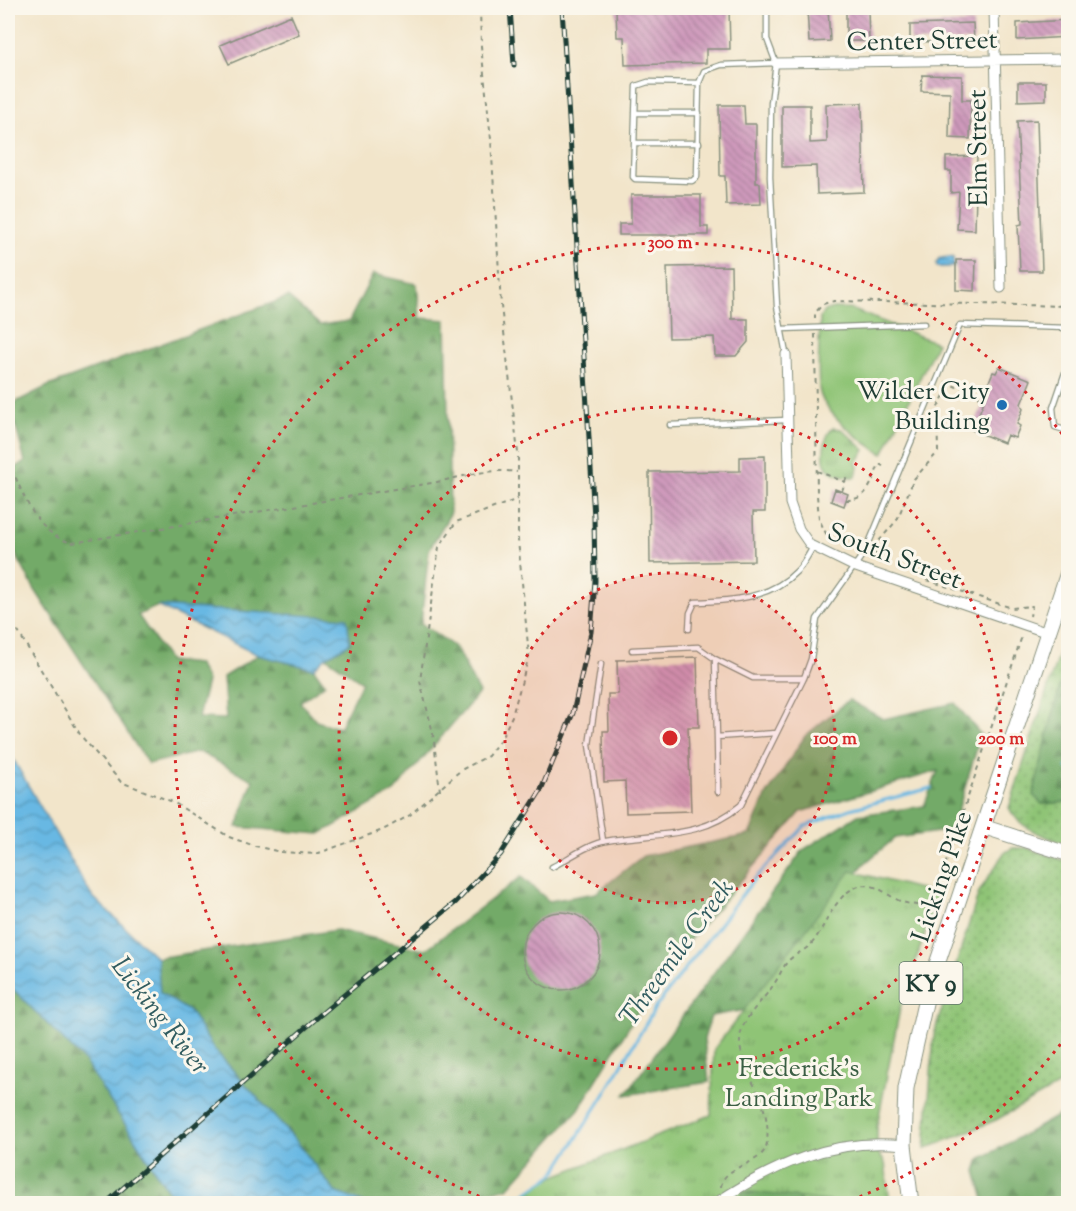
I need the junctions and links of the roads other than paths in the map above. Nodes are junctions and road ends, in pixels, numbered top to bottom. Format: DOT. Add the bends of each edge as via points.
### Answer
graph roads {
  1 [pos="767,8"];
  2 [pos="994,8"];
  3 [pos="1068,59"];
  4 [pos="996,60"];
  5 [pos="777,63"];
  6 [pos="699,83"];
  7 [pos="635,113"];
  8 [pos="699,113"];
  9 [pos="634,143"];
  10 [pos="699,143"];
  11 [pos="1001,288"];
  12 [pos="924,324"];
  13 [pos="1068,328"];
  14 [pos="782,329"];
  15 [pos="786,354"];
  16 [pos="1068,364"];
  17 [pos="787,420"];
  18 [pos="670,424"];
  19 [pos="1068,431"];
  20 [pos="813,548"];
  21 [pos="853,566"];
  22 [pos="1068,573"];
  23 [pos="689,629"];
  24 [pos="1048,633"];
  25 [pos="632,650"];
  26 [pos="715,660"];
  27 [pos="601,664"];
  28 [pos="804,678"];
  29 [pos="776,733"];
  30 [pos="717,737"];
  31 [pos="718,792"];
  32 [pos="984,827"];
  33 [pos="603,841"];
  34 [pos="1068,855"];
  35 [pos="552,867"];
  36 [pos="904,1145"];
  37 [pos="714,1203"];
  38 [pos="911,1203"];
  1 -- 5 [label="lane" via="767,39"];
  2 -- 4 [label="street, Elm Street"];
  3 -- 4 [label="street, Center Street"];
  4 -- 5 [label="street, Center Street"];
  4 -- 11 [label="street, Elm Street"];
  5 -- 6 [label="lane" via="721,64 704,71"];
  5 -- 14 [label="lane" via="771,103 770,177 777,306"];
  6 -- 7 [label="lane" via="641,83 636,86"];
  6 -- 8 [label="lane"];
  7 -- 8 [label="lane"];
  7 -- 9 [label="lane"];
  8 -- 10 [label="lane"];
  9 -- 10 [label="lane"];
  9 -- 10 [label="lane" via="636,179 692,181 697,177"];
  12 -- 14 [label="lane"];
  13 -- 21 [label="lane" via="960,325 866,550"];
  14 -- 15 [label="lane"];
  15 -- 17 [label="street, South Street"];
  16 -- 19 [label="lane" via="1053,408 1055,427"];
  17 -- 18 [label="lane"];
  17 -- 20 [label="street, South Street" via="790,503"];
  20 -- 21 [label="street, South Street"];
  20 -- 23 [label="lane" via="795,573 765,592 744,599 695,602"];
  21 -- 24 [label="street, South Street"];
  21 -- 28 [label="lane" via="817,619"];
  22 -- 24 [label="main road, Licking Pike / KY 9"];
  24 -- 32 [label="main road, Licking Pike / KY 9"];
  25 -- 26 [label="lane" via="698,647"];
  26 -- 28 [label="lane" via="753,678"];
  26 -- 30 [label="lane"];
  27 -- 33 [label="lane" via="589,745"];
  28 -- 29 [label="lane"];
  29 -- 30 [label="lane"];
  29 -- 33 [label="lane" via="741,805 724,819 704,829"];
  30 -- 31 [label="lane"];
  32 -- 34 [label="main road"];
  32 -- 36 [label="main road, Licking Pike / KY 9" via="927,994 906,1088"];
  33 -- 35 [label="lane"];
  36 -- 37 [label="street" via="870,1142 828,1148 780,1166"];
  36 -- 38 [label="main road, Licking Pike / KY 9"];
}
